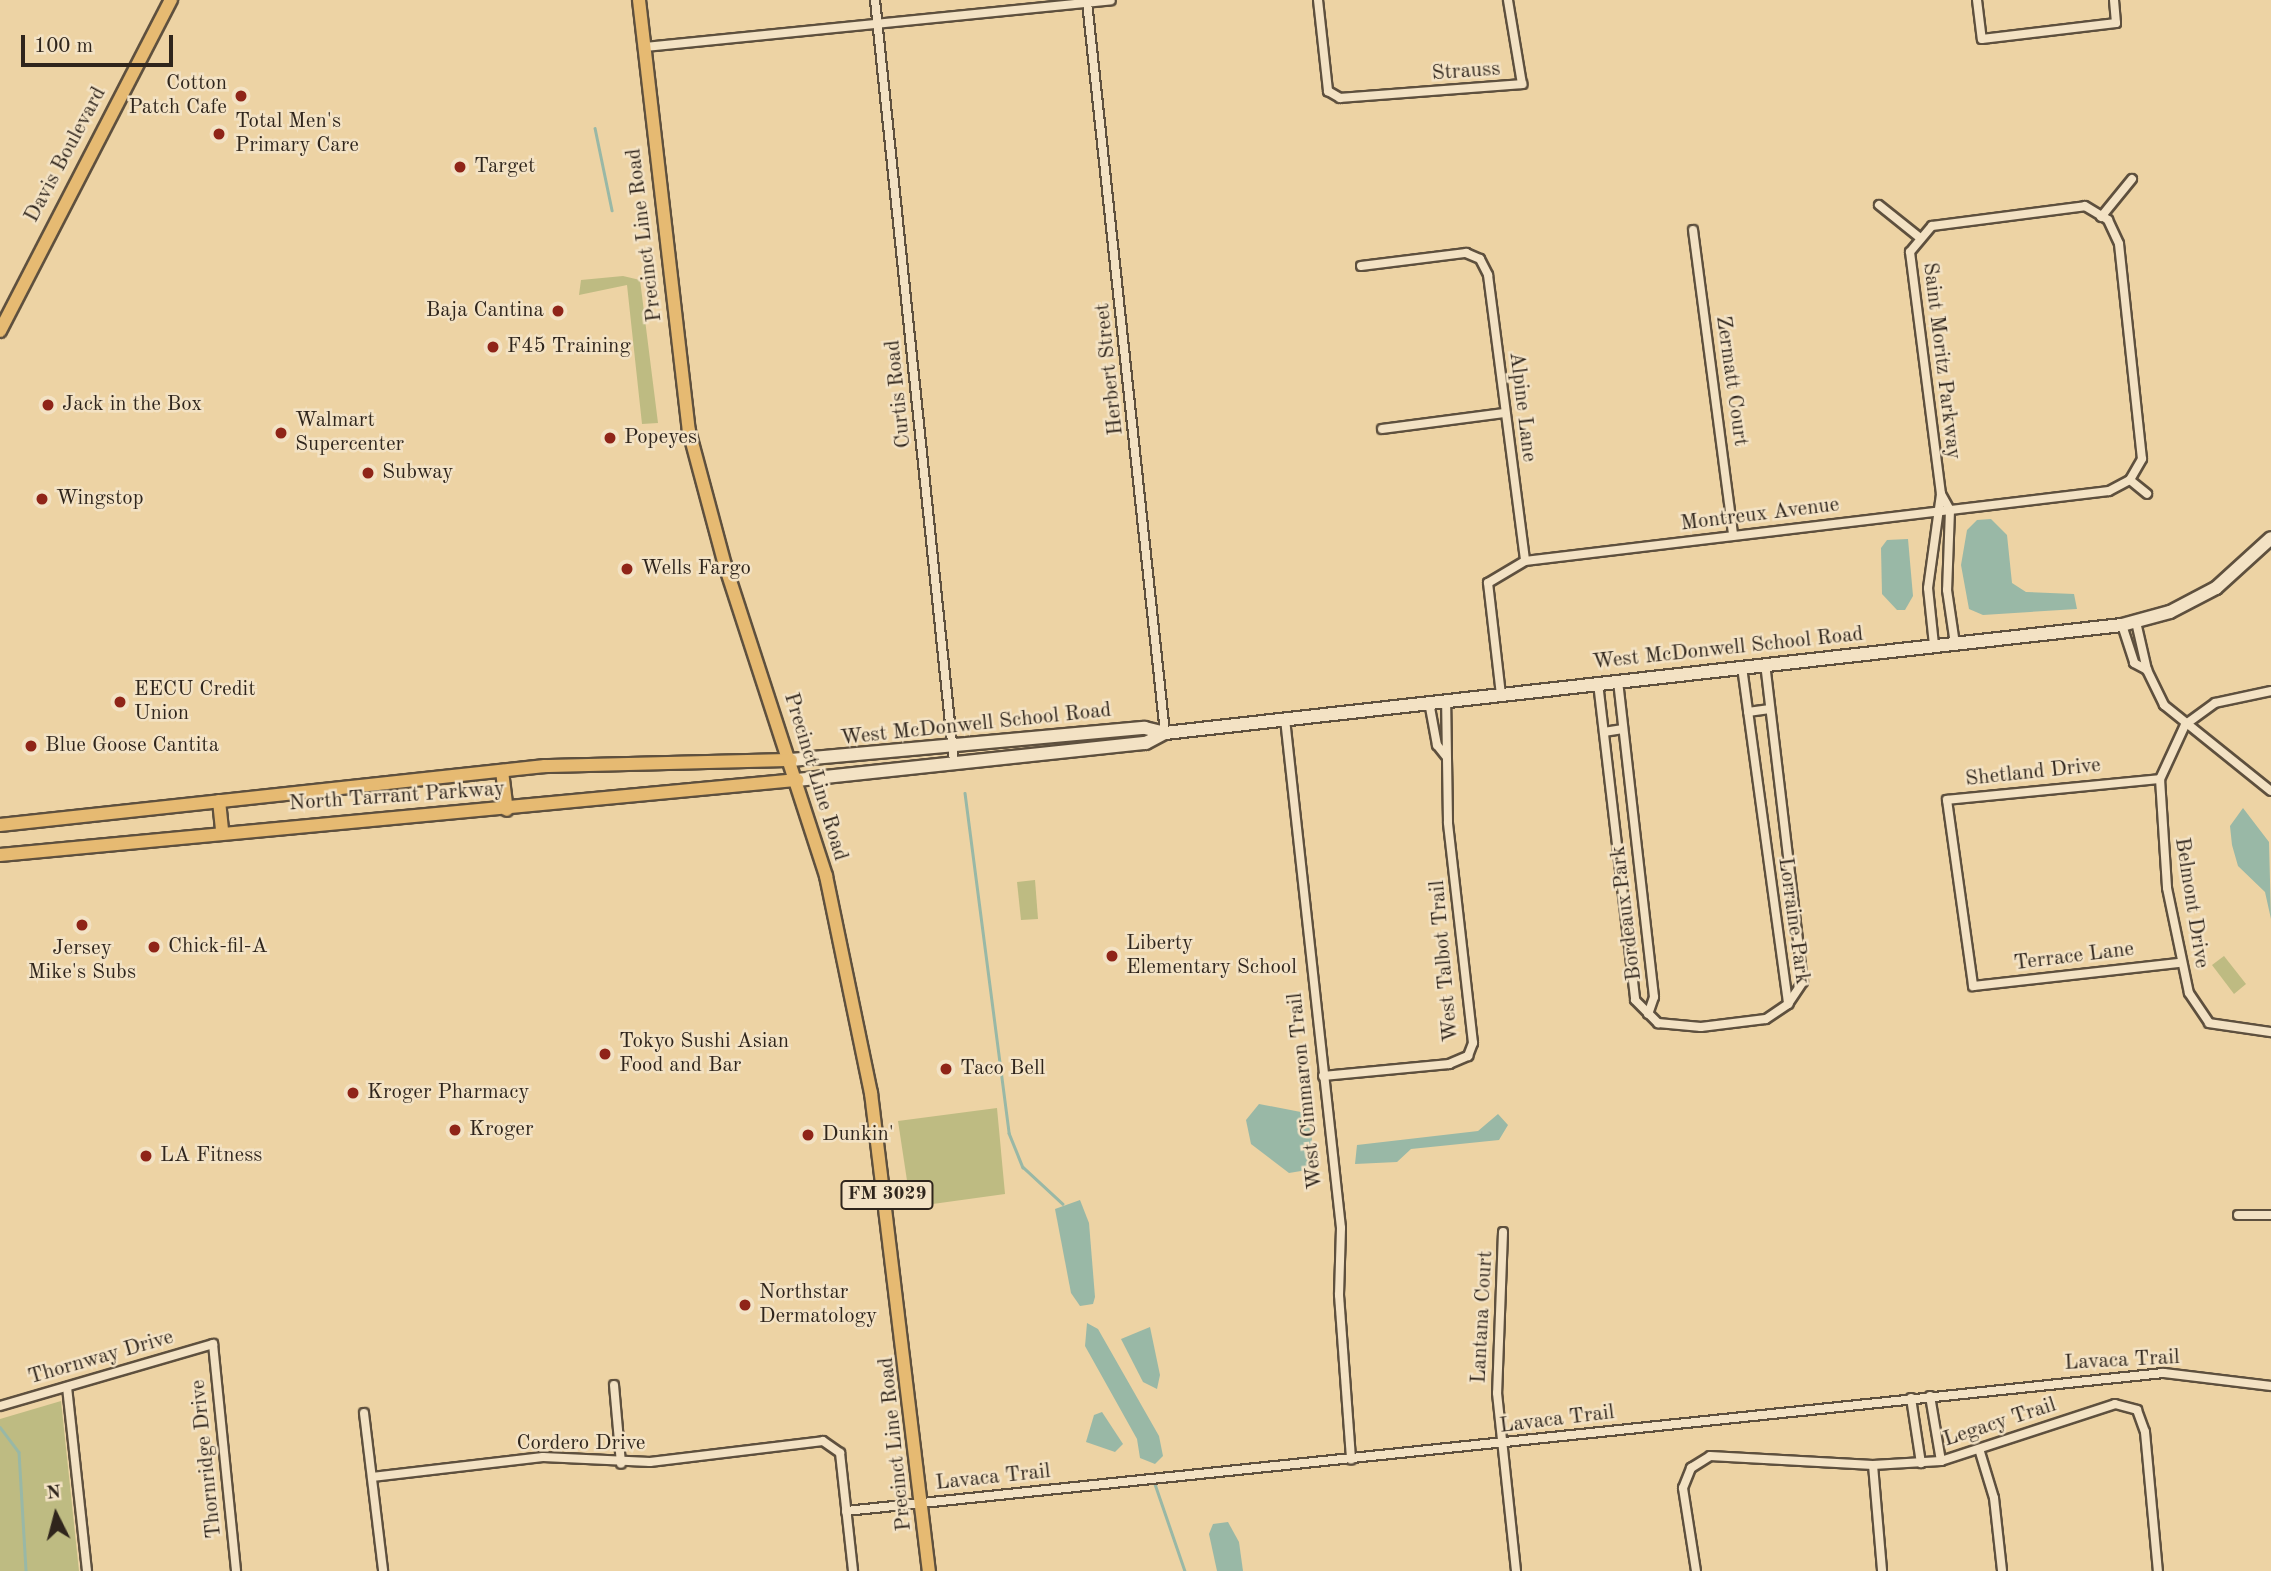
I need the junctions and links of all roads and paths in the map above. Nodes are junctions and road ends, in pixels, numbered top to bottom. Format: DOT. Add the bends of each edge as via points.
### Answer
graph roads {
  1 [pos="171,0"];
  2 [pos="639,0"];
  3 [pos="875,0"];
  4 [pos="1111,0"];
  5 [pos="1318,0"];
  6 [pos="1508,0"];
  7 [pos="1977,0"];
  8 [pos="2114,0"];
  9 [pos="1087,2"];
  10 [pos="1040,3"];
  11 [pos="878,23"];
  12 [pos="644,47"];
  13 [pos="2132,179"];
  14 [pos="1879,205"];
  15 [pos="2101,217"];
  16 [pos="1693,230"];
  17 [pos="1919,237"];
  18 [pos="1360,266"];
  19 [pos="0,331"];
  20 [pos="1504,413"];
  21 [pos="1382,429"];
  22 [pos="2130,480"];
  23 [pos="1941,494"];
  24 [pos="2147,494"];
  25 [pos="1950,510"];
  26 [pos="1935,512"];
  27 [pos="1734,535"];
  28 [pos="2271,538"];
  29 [pos="1524,561"];
  30 [pos="2136,622"];
  31 [pos="2122,625"];
  32 [pos="1955,644"];
  33 [pos="1934,645"];
  34 [pos="1765,665"];
  35 [pos="1742,667"];
  36 [pos="2147,670"];
  37 [pos="1618,681"];
  38 [pos="1598,683"];
  39 [pos="2271,691"];
  40 [pos="1502,695"];
  41 [pos="1446,701"];
  42 [pos="1429,702"];
  43 [pos="1770,709"];
  44 [pos="1748,712"];
  45 [pos="1285,719"];
  46 [pos="2185,725"];
  47 [pos="1623,729"];
  48 [pos="1604,732"];
  49 [pos="1165,733"];
  50 [pos="953,747"];
  51 [pos="1446,756"];
  52 [pos="791,760"];
  53 [pos="954,762"];
  54 [pos="502,771"];
  55 [pos="2160,779"];
  56 [pos="797,780"];
  57 [pos="2271,791"];
  58 [pos="219,801"];
  59 [pos="507,810"];
  60 [pos="0,825"];
  61 [pos="222,830"];
  62 [pos="0,855"];
  63 [pos="2179,962"];
  64 [pos="1973,986"];
  65 [pos="1788,1004"];
  66 [pos="1648,1014"];
  67 [pos="2271,1032"];
  68 [pos="1323,1076"];
  69 [pos="2238,1214"];
  70 [pos="2271,1215"];
  71 [pos="1503,1232"];
  72 [pos="213,1344"];
  73 [pos="614,1385"];
  74 [pos="2271,1386"];
  75 [pos="67,1387"];
  76 [pos="1930,1396"];
  77 [pos="1912,1398"];
  78 [pos="0,1406"];
  79 [pos="365,1413"];
  80 [pos="1502,1444"];
  81 [pos="1980,1452"];
  82 [pos="1351,1460"];
  83 [pos="1941,1461"];
  84 [pos="1921,1463"];
  85 [pos="621,1464"];
  86 [pos="1873,1465"];
  87 [pos="372,1477"];
  88 [pos="922,1503"];
  89 [pos="846,1511"];
  90 [pos="88,1571"];
  91 [pos="236,1571"];
  92 [pos="383,1571"];
  93 [pos="853,1571"];
  94 [pos="929,1571"];
  95 [pos="1516,1571"];
  96 [pos="1696,1571"];
  97 [pos="1882,1571"];
  98 [pos="2002,1571"];
  99 [pos="2158,1571"];
  1 -- 19 [label="main road, Davis Boulevard"];
  2 -- 12 [label="main road, Precinct Line Road / FM 3029"];
  3 -- 11 [label="street, Curtis Road"];
  4 -- 9 [label="street"];
  5 -- 6 [label="street, Strauss" via="1328,91 1340,98 1522,84"];
  7 -- 8 [label="street" via="1983,38 2116,23"];
  9 -- 10 [label="street"];
  9 -- 49 [label="street, Herbert Street"];
  10 -- 11 [label="street"];
  11 -- 12 [label="street"];
  11 -- 50 [label="street, Curtis Road"];
  12 -- 52 [label="main road, Precinct Line Road / FM 3029" via="690,431 725,565"];
  13 -- 15 [label="street"];
  14 -- 17 [label="street"];
  15 -- 17 [label="street, Saint Moritz Parkway" via="2085,206 1932,226"];
  15 -- 22 [label="street" via="2119,244 2142,459"];
  16 -- 27 [label="street, Zermatt Court"];
  17 -- 23 [label="street, Saint Moritz Parkway" via="1910,253"];
  18 -- 20 [label="street, Alpine Lane" via="1466,253 1480,259 1488,275"];
  20 -- 21 [label="street"];
  20 -- 29 [label="street, Alpine Lane"];
  22 -- 24 [label="street"];
  22 -- 25 [label="street, Montreux Avenue" via="2109,491"];
  23 -- 25 [label="street, Saint Moritz Parkway"];
  23 -- 26 [label="street, Saint Moritz Parkway"];
  25 -- 26 [label="street, Montreux Avenue"];
  25 -- 32 [label="street" via="1947,590"];
  26 -- 27 [label="street, Montreux Avenue"];
  26 -- 33 [label="street, Saint Moritz Parkway" via="1928,588"];
  27 -- 29 [label="street, Montreux Avenue"];
  28 -- 30 [label="main road, West McDonwell School Road" via="2216,588"];
  29 -- 40 [label="street, Montreux Avenue" via="1488,583"];
  30 -- 31 [label="main road, West McDonwell School Road"];
  30 -- 36 [label="street"];
  31 -- 32 [label="main road, West McDonwell School Road"];
  31 -- 36 [label="street" via="2134,663"];
  32 -- 33 [label="main road, West McDonwell School Road"];
  33 -- 34 [label="main road, West McDonwell School Road"];
  34 -- 35 [label="main road, West McDonwell School Road"];
  34 -- 43 [label="street, Lorraine Park"];
  35 -- 37 [label="main road, West McDonwell School Road"];
  35 -- 44 [label="street, Lorraine Park"];
  36 -- 46 [label="street" via="2165,705"];
  37 -- 38 [label="main road, West McDonwell School Road"];
  37 -- 47 [label="street, Bordeaux Park"];
  38 -- 40 [label="main road, West McDonwell School Road"];
  38 -- 48 [label="street, Bordeaux Park"];
  39 -- 46 [label="street" via="2215,703"];
  40 -- 41 [label="main road, West McDonwell School Road"];
  41 -- 42 [label="main road, West McDonwell School Road"];
  41 -- 51 [label="street, West Talbot Trail"];
  42 -- 45 [label="main road, West McDonwell School Road"];
  42 -- 51 [label="street, West Talbot Trail" via="1437,745"];
  43 -- 44 [label="street"];
  43 -- 65 [label="street, Lorraine Park" via="1803,982"];
  44 -- 65 [label="street, Lorraine Park"];
  45 -- 49 [label="main road, West McDonwell School Road"];
  45 -- 68 [label="street, West Cimmaron Trail"];
  46 -- 55 [label="street"];
  46 -- 57 [label="street"];
  47 -- 48 [label="street"];
  47 -- 66 [label="street, Bordeaux Park" via="1654,997"];
  48 -- 66 [label="street, Bordeaux Park" via="1635,1000"];
  49 -- 50 [label="main road, West McDonwell School Road" via="1145,728"];
  49 -- 53 [label="main road, West McDonwell School Road" via="1146,743"];
  50 -- 52 [label="main road, West McDonwell School Road"];
  50 -- 53 [label="street, Curtis Road"];
  51 -- 68 [label="street, West Talbot Trail" via="1471,1020 1468,1056 1449,1064"];
  52 -- 54 [label="main road, North Tarrant Parkway"];
  52 -- 56 [label="main road, Precinct Line Road / FM 3029"];
  53 -- 56 [label="main road, West McDonwell School Road"];
  54 -- 58 [label="main road, North Tarrant Parkway"];
  54 -- 59 [label="main road"];
  55 -- 63 [label="street, Belmont Drive"];
  55 -- 64 [label="street, Shetland Drive" via="1947,800"];
  56 -- 59 [label="main road, North Tarrant Parkway"];
  56 -- 88 [label="main road, Precinct Line Road / FM 3029" via="839,926 872,1093"];
  58 -- 60 [label="main road, North Tarrant Parkway"];
  58 -- 61 [label="main road"];
  59 -- 61 [label="main road, North Tarrant Parkway"];
  61 -- 62 [label="main road, North Tarrant Parkway"];
  63 -- 64 [label="street, Terrace Lane"];
  63 -- 67 [label="street, Belmont Drive" via="2209,1023"];
  65 -- 66 [label="street" via="1766,1019 1674,1029"];
  68 -- 82 [label="street, West Cimmaron Trail" via="1341,1228 1339,1296"];
  69 -- 70 [label="street"];
  71 -- 80 [label="street, Lantana Court" via="1498,1352"];
  72 -- 75 [label="street, Thornway Drive"];
  72 -- 91 [label="street, Thornridge Drive"];
  73 -- 85 [label="street"];
  74 -- 76 [label="street, Lavaca Trail" via="2164,1373"];
  75 -- 78 [label="street, Thornway Drive"];
  75 -- 90 [label="street"];
  76 -- 77 [label="street, Lavaca Trail"];
  76 -- 83 [label="street"];
  77 -- 80 [label="street, Lavaca Trail"];
  77 -- 84 [label="street"];
  79 -- 87 [label="street"];
  80 -- 82 [label="street, Lavaca Trail"];
  80 -- 95 [label="street, Lantana Court"];
  81 -- 83 [label="street, Legacy Trail"];
  81 -- 98 [label="street" via="1994,1498"];
  81 -- 99 [label="street, Legacy Trail" via="2115,1404 2137,1410 2145,1432"];
  82 -- 88 [label="street, Lavaca Trail"];
  83 -- 84 [label="street, Legacy Trail"];
  84 -- 86 [label="street, Legacy Trail"];
  85 -- 87 [label="street, Cordero Drive" via="543,1457"];
  85 -- 89 [label="street, Cordero Drive" via="832,1444 840,1453"];
  86 -- 96 [label="street, Legacy Trail" via="1710,1456 1691,1468 1683,1488"];
  86 -- 97 [label="street"];
  87 -- 92 [label="street"];
  88 -- 89 [label="street, Lavaca Trail"];
  88 -- 94 [label="main road, Precinct Line Road / FM 3029"];
  89 -- 93 [label="street"];
}
